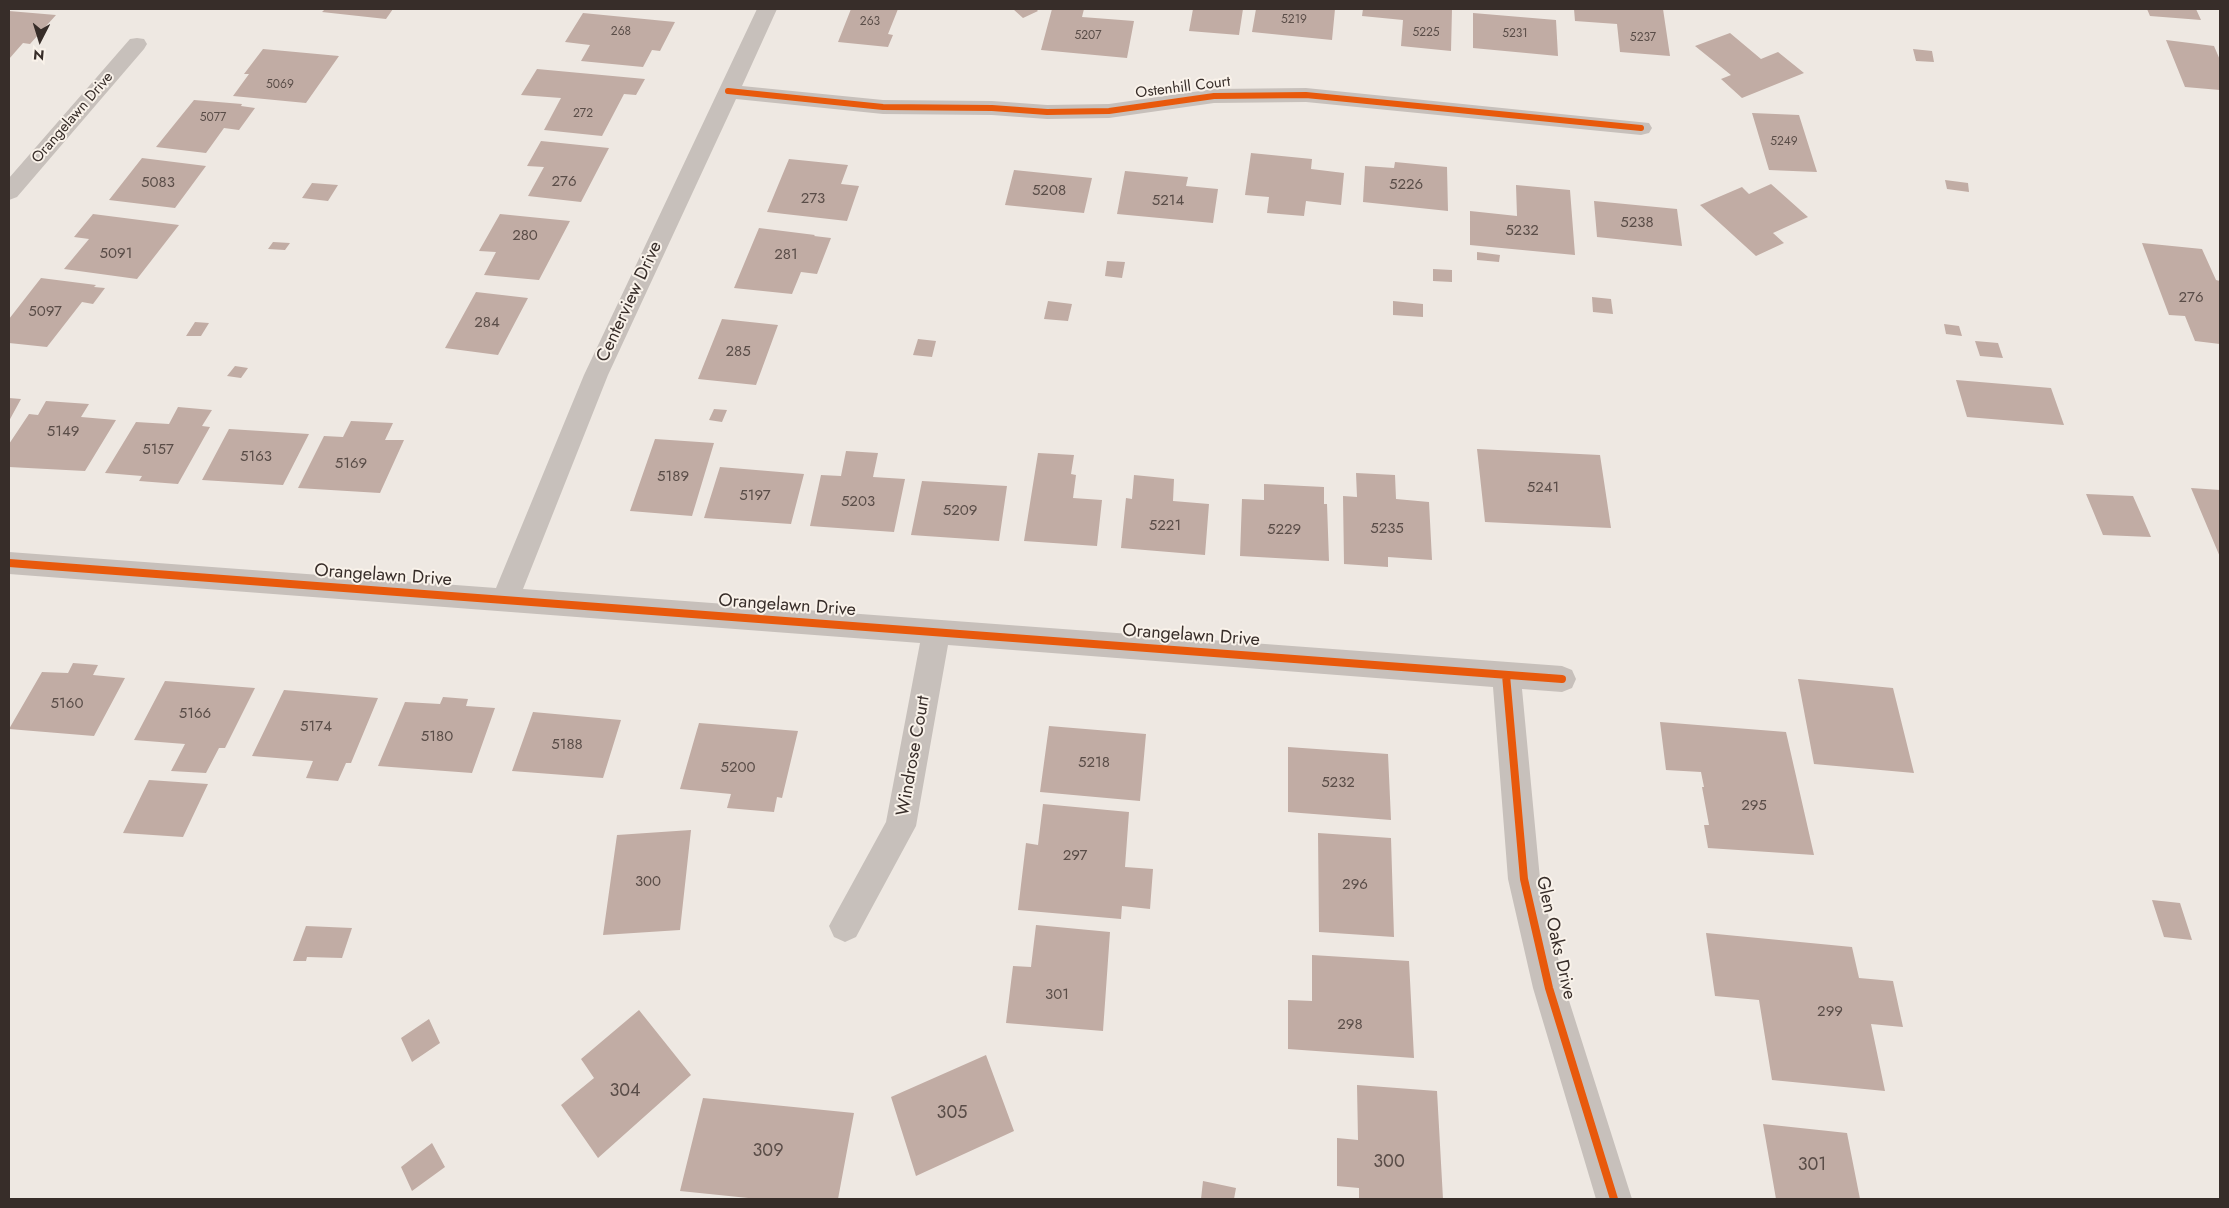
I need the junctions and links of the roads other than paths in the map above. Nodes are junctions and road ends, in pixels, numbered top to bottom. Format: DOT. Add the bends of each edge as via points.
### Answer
graph roads {
  1 [pos="767,9"];
  2 [pos="137,44"];
  3 [pos="728,91"];
  4 [pos="1641,128"];
  5 [pos="9,192"];
  6 [pos="9,563"];
  7 [pos="505,600"];
  8 [pos="936,632"];
  9 [pos="1506,675"];
  10 [pos="1562,679"];
  11 [pos="846,926"];
  12 [pos="1614,1199"];
  1 -- 3 [label="street, Centerview Drive"];
  2 -- 5 [label="street, Orangelawn Drive"];
  3 -- 4 [label="street, Ostenhill Court" via="883,107 1047,112 1109,111 1214,96 1306,95"];
  3 -- 7 [label="street, Centerview Drive" via="596,375"];
  6 -- 7 [label="street, Orangelawn Drive"];
  7 -- 8 [label="street, Orangelawn Drive"];
  8 -- 9 [label="street, Orangelawn Drive"];
  8 -- 11 [label="street, Windrose Court" via="901,826"];
  9 -- 10 [label="street, Orangelawn Drive"];
  9 -- 12 [label="street, Glen Oaks Drive" via="1524,879 1549,988"];
}
